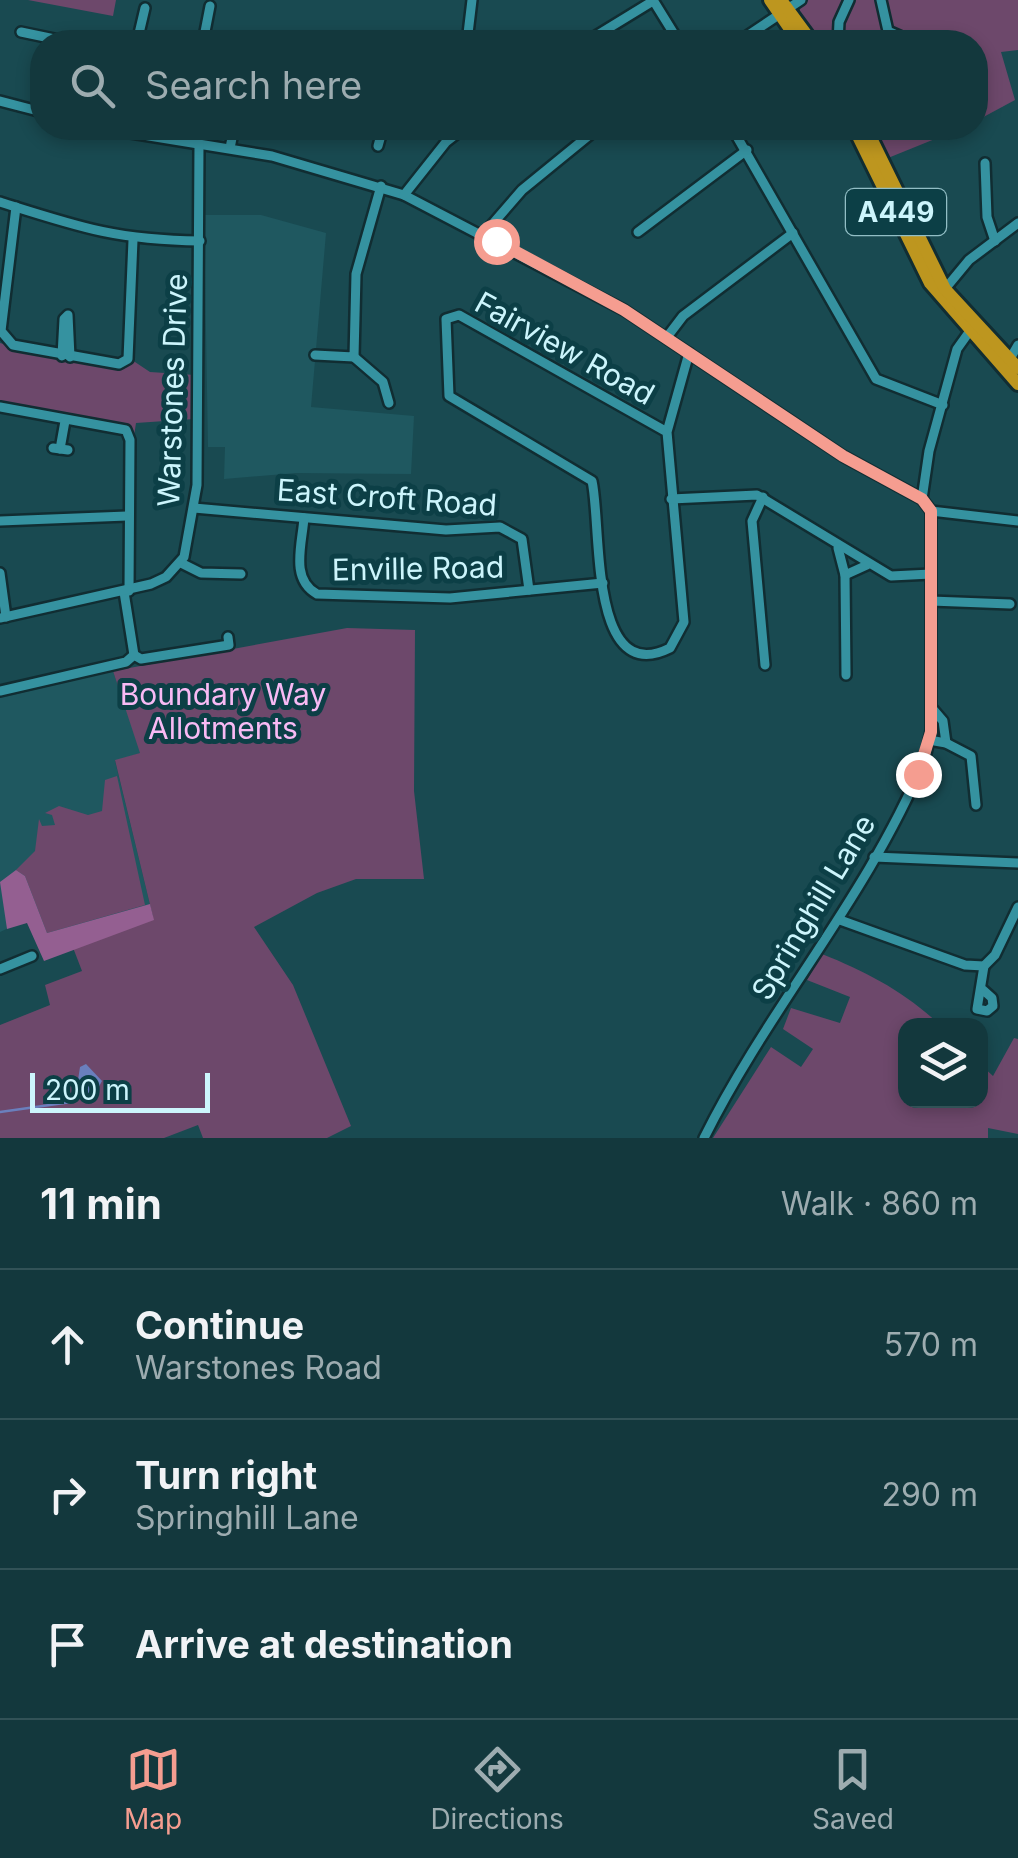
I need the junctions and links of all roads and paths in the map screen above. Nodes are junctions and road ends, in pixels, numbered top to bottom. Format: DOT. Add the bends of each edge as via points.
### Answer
graph roads {
  1 [pos="472,0"];
  2 [pos="653,0"];
  3 [pos="770,0"];
  4 [pos="802,0"];
  5 [pos="849,0"];
  6 [pos="882,0"];
  7 [pos="210,6"];
  8 [pos="145,8"];
  9 [pos="783,9"];
  10 [pos="140,30"];
  11 [pos="205,30"];
  12 [pos="468,30"];
  13 [pos="605,30"];
  14 [pos="672,30"];
  15 [pos="754,30"];
  16 [pos="801,30"];
  17 [pos="839,30"];
  18 [pos="888,30"];
  19 [pos="22,32"];
  20 [pos="30,34"];
  21 [pos="0,100"];
  22 [pos="30,109"];
  23 [pos="185,140"];
  24 [pos="232,140"];
  25 [pos="380,140"];
  26 [pos="449,140"];
  27 [pos="583,140"];
  28 [pos="740,140"];
  29 [pos="860,140"];
  30 [pos="872,140"];
  31 [pos="446,142"];
  32 [pos="200,144"];
  33 [pos="378,146"];
  34 [pos="230,148"];
  35 [pos="747,150"];
  36 [pos="985,162"];
  37 [pos="382,186"];
  38 [pos="404,195"];
  39 [pos="0,202"];
  40 [pos="16,207"];
  41 [pos="1018,223"];
  42 [pos="638,232"];
  43 [pos="793,233"];
  44 [pos="483,234"];
  45 [pos="133,240"];
  46 [pos="200,241"];
  47 [pos="995,241"];
  48 [pos="4,275"];
  49 [pos="945,288"];
  50 [pos="972,327"];
  51 [pos="667,337"];
  52 [pos="1018,345"];
  53 [pos="689,352"];
  54 [pos="315,355"];
  55 [pos="354,357"];
  56 [pos="1011,365"];
  57 [pos="1018,384"];
  58 [pos="389,403"];
  59 [pos="943,405"];
  60 [pos="0,407"];
  61 [pos="66,421"];
  62 [pos="667,432"];
  63 [pos="60,449"];
  64 [pos="763,497"];
  65 [pos="671,499"];
  66 [pos="922,499"];
  67 [pos="194,508"];
  68 [pos="931,511"];
  69 [pos="128,516"];
  70 [pos="304,518"];
  71 [pos="1018,521"];
  72 [pos="0,522"];
  73 [pos="838,548"];
  74 [pos="181,562"];
  75 [pos="867,565"];
  76 [pos="0,572"];
  77 [pos="241,574"];
  78 [pos="845,574"];
  79 [pos="931,574"];
  80 [pos="604,583"];
  81 [pos="529,590"];
  82 [pos="126,592"];
  83 [pos="932,600"];
  84 [pos="1010,604"];
  85 [pos="3,618"];
  86 [pos="228,638"];
  87 [pos="134,655"];
  88 [pos="765,665"];
  89 [pos="846,674"];
  90 [pos="0,691"];
  91 [pos="931,708"];
  92 [pos="929,740"];
  93 [pos="946,743"];
  94 [pos="976,805"];
  95 [pos="874,857"];
  96 [pos="1018,863"];
  97 [pos="1018,907"];
  98 [pos="840,920"];
  99 [pos="32,956"];
  100 [pos="984,966"];
  101 [pos="0,969"];
  102 [pos="982,989"];
  103 [pos="704,1138"];
  1 -- 12 [label="street"];
  2 -- 13 [label="street"];
  2 -- 14 [label="street"];
  3 -- 9 [label="highway"];
  4 -- 9 [label="street"];
  5 -- 17 [label="street"];
  6 -- 18 [label="street"];
  7 -- 11 [label="street"];
  8 -- 10 [label="street"];
  9 -- 15 [label="street"];
  9 -- 16 [label="highway"];
  19 -- 20 [label="street"];
  21 -- 22 [label="street"];
  23 -- 32 [label="street"];
  24 -- 34 [label="street"];
  25 -- 33 [label="street"];
  26 -- 31 [label="street"];
  27 -- 44 [label="street" via="536,177"];
  28 -- 35 [label="street"];
  29 -- 50 [label="highway, A449" via="930,283"];
  30 -- 49 [label="highway, A449"];
  31 -- 38 [label="street"];
  32 -- 34 [label="street"];
  32 -- 46 [label="street, Warstones Drive"];
  34 -- 37 [label="street"];
  35 -- 42 [label="street"];
  35 -- 43 [label="street"];
  36 -- 47 [label="street"];
  37 -- 38 [label="street"];
  37 -- 55 [label="street" via="356,274"];
  38 -- 44 [label="street"];
  39 -- 40 [label="street"];
  40 -- 45 [label="street"];
  40 -- 48 [label="street"];
  41 -- 47 [label="street"];
  43 -- 51 [label="street" via="682,316"];
  43 -- 59 [label="street" via="876,379"];
  44 -- 51 [label="street"];
  45 -- 46 [label="street"];
  45 -- 48 [label="street" via="128,359 119,364 12,345 1,331"];
  46 -- 67 [label="street, Warstones Drive"];
  47 -- 49 [label="street"];
  49 -- 50 [label="highway, A449"];
  50 -- 56 [label="highway, A449"];
  50 -- 59 [label="street" via="958,349"];
  51 -- 53 [label="street"];
  52 -- 56 [label="street"];
  53 -- 62 [label="street"];
  53 -- 66 [label="street" via="843,456"];
  54 -- 55 [label="street"];
  55 -- 58 [label="street" via="380,378"];
  56 -- 57 [label="highway, A449"];
  59 -- 66 [label="street"];
  60 -- 61 [label="street"];
  61 -- 63 [label="street"];
  61 -- 69 [label="street" via="122,427 130,440"];
  62 -- 65 [label="street"];
  62 -- 80 [label="street, Fairview Road" via="459,314 446,319 449,396 590,478"];
  64 -- 65 [label="street"];
  64 -- 73 [label="street"];
  64 -- 88 [label="street" via="752,521"];
  65 -- 80 [label="street" via="684,612 681,634 670,648 646,655 620,645 608,624"];
  66 -- 68 [label="street"];
  67 -- 70 [label="street, East Croft Road"];
  67 -- 74 [label="street, Warstones Drive"];
  68 -- 71 [label="street"];
  68 -- 79 [label="street, Springhill Lane"];
  69 -- 72 [label="street"];
  69 -- 82 [label="street"];
  70 -- 81 [label="street, East Croft Road" via="508,529 522,539"];
  70 -- 81 [label="street, Enville Road" via="299,572 317,594 450,598"];
  73 -- 75 [label="street"];
  73 -- 78 [label="street"];
  74 -- 77 [label="street" via="201,573"];
  74 -- 82 [label="street" via="160,581"];
  75 -- 78 [label="street"];
  75 -- 79 [label="street" via="891,576"];
  76 -- 85 [label="street"];
  78 -- 89 [label="street"];
  79 -- 83 [label="street, Springhill Lane"];
  80 -- 81 [label="street, Enville Road"];
  82 -- 85 [label="street"];
  82 -- 87 [label="street"];
  83 -- 84 [label="street"];
  83 -- 91 [label="street, Springhill Lane"];
  86 -- 87 [label="street" via="229,645"];
  87 -- 90 [label="street"];
  91 -- 92 [label="street, Springhill Lane"];
  91 -- 93 [label="street" via="943,720"];
  92 -- 93 [label="street"];
  92 -- 95 [label="street, Springhill Lane"];
  93 -- 94 [label="street" via="972,756"];
  95 -- 96 [label="street"];
  95 -- 98 [label="street, Springhill Lane"];
  97 -- 100 [label="street"];
  98 -- 100 [label="street"];
  98 -- 103 [label="street, Springhill Lane"];
  99 -- 101 [label="street"];
  100 -- 102 [label="street"];
}
